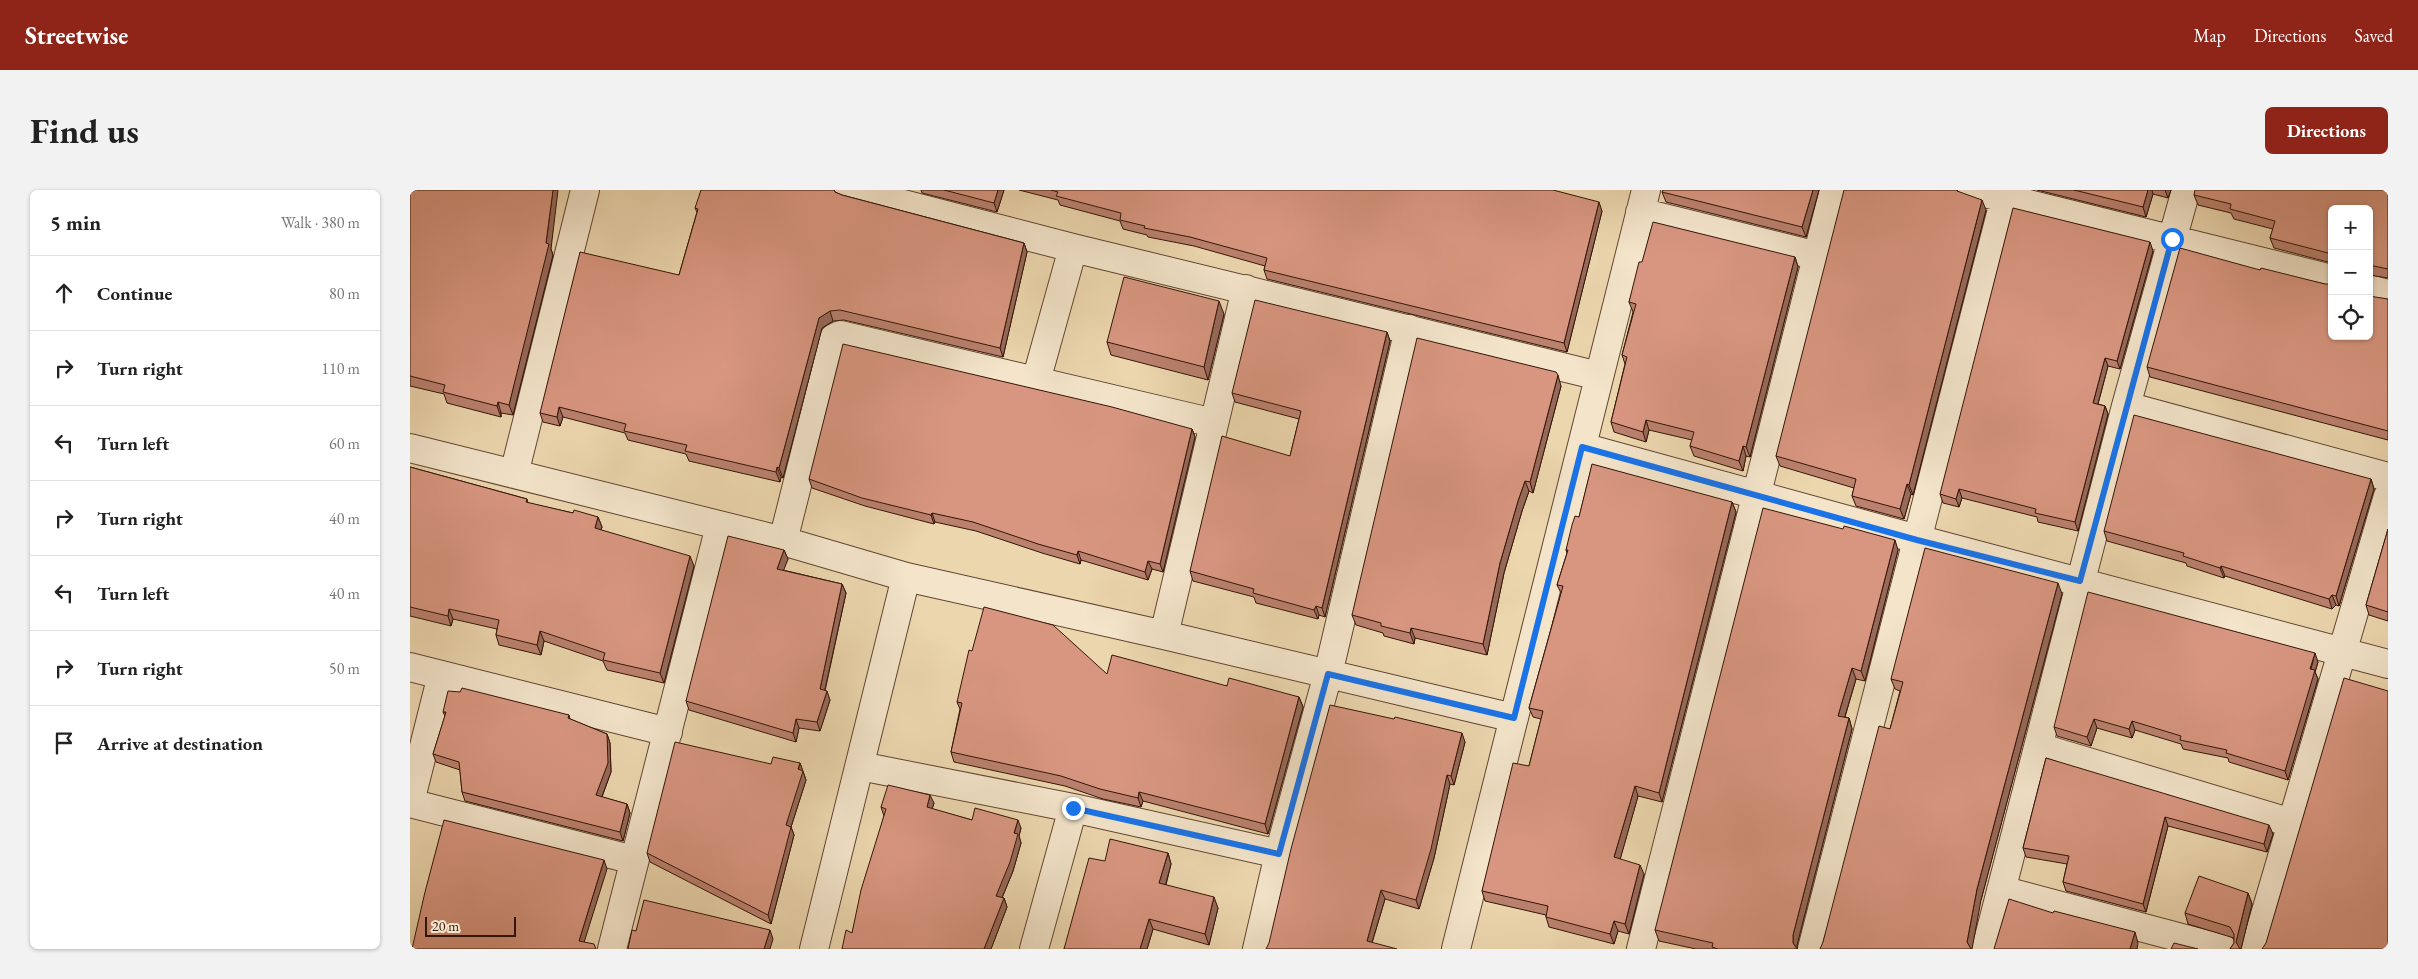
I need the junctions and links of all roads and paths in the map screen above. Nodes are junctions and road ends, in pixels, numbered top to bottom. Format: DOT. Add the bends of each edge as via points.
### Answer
graph roads {
  1 [pos="585,190"];
  2 [pos="849,190"];
  3 [pos="1834,190"];
  4 [pos="1972,190"];
  5 [pos="2186,190"];
  6 [pos="887,194"];
  7 [pos="2006,194"];
  8 [pos="1643,201"];
  9 [pos="2172,239"];
  10 [pos="1073,248"];
  11 [pos="1818,256"];
  12 [pos="2328,278"];
  13 [pos="1246,289"];
  14 [pos="2373,290"];
  15 [pos="2388,294"];
  16 [pos="1409,329"];
  17 [pos="1599,376"];
  18 [pos="1036,381"];
  19 [pos="2126,406"];
  20 [pos="1214,423"];
  21 [pos="1582,447"];
  22 [pos="410,448"];
  23 [pos="514,474"];
  24 [pos="2388,477"];
  25 [pos="1758,495"];
  26 [pos="2388,496"];
  27 [pos="720,526"];
  28 [pos="783,540"];
  29 [pos="1917,540"];
  30 [pos="906,577"];
  31 [pos="2080,581"];
  32 [pos="1164,635"];
  33 [pos="2343,652"];
  34 [pos="2388,664"];
  35 [pos="410,667"];
  36 [pos="1328,674"];
  37 [pos="442,675"];
  38 [pos="1514,718"];
  39 [pos="668,732"];
  40 [pos="2038,747"];
  41 [pos="860,766"];
  42 [pos="410,803"];
  43 [pos="1073,808"];
  44 [pos="2292,823"];
  45 [pos="1279,854"];
  46 [pos="634,860"];
  47 [pos="2001,890"];
  48 [pos="612,949"];
  49 [pos="814,949"];
  50 [pos="1034,949"];
  51 [pos="1257,949"];
  52 [pos="1456,949"];
  53 [pos="1641,949"];
  54 [pos="1812,949"];
  55 [pos="1986,949"];
  56 [pos="2222,949"];
  57 [pos="2255,949"];
  1 -- 23 [label="street"];
  2 -- 6 [label="street"];
  3 -- 11 [label="street"];
  4 -- 7 [label="street"];
  5 -- 9 [label="street"];
  6 -- 10 [label="street"];
  7 -- 9 [label="street"];
  7 -- 29 [label="street"];
  8 -- 11 [label="street"];
  8 -- 17 [label="street"];
  9 -- 12 [label="street"];
  9 -- 19 [label="street"];
  10 -- 13 [label="street"];
  10 -- 18 [label="street"];
  11 -- 25 [label="street"];
  13 -- 16 [label="street"];
  13 -- 20 [label="street"];
  14 -- 15 [label="street"];
  16 -- 17 [label="street"];
  16 -- 36 [label="street"];
  17 -- 21 [label="street"];
  18 -- 20 [label="street"];
  18 -- 28 [label="street" via="840,335 834,338"];
  19 -- 24 [label="street"];
  19 -- 31 [label="street"];
  20 -- 32 [label="street"];
  21 -- 25 [label="street"];
  21 -- 38 [label="street"];
  22 -- 23 [label="street"];
  23 -- 27 [label="street"];
  25 -- 29 [label="street"];
  25 -- 53 [label="street"];
  26 -- 33 [label="street"];
  27 -- 28 [label="street"];
  27 -- 39 [label="street"];
  28 -- 30 [label="street"];
  29 -- 31 [label="street"];
  29 -- 54 [label="street"];
  30 -- 32 [label="street"];
  30 -- 41 [label="street"];
  31 -- 33 [label="street"];
  31 -- 40 [label="street"];
  32 -- 36 [label="street"];
  33 -- 34 [label="street"];
  33 -- 44 [label="street"];
  35 -- 37 [label="street"];
  36 -- 38 [label="street"];
  36 -- 45 [label="street"];
  37 -- 39 [label="street"];
  37 -- 42 [label="street"];
  38 -- 52 [label="street"];
  39 -- 46 [label="street"];
  40 -- 44 [label="street"];
  40 -- 47 [label="street"];
  41 -- 43 [label="street"];
  41 -- 49 [label="street"];
  42 -- 46 [label="street"];
  43 -- 45 [label="street"];
  43 -- 50 [label="street"];
  44 -- 57 [label="street"];
  45 -- 51 [label="street"];
  46 -- 48 [label="street"];
  47 -- 55 [label="street"];
  47 -- 56 [label="street"];
}
